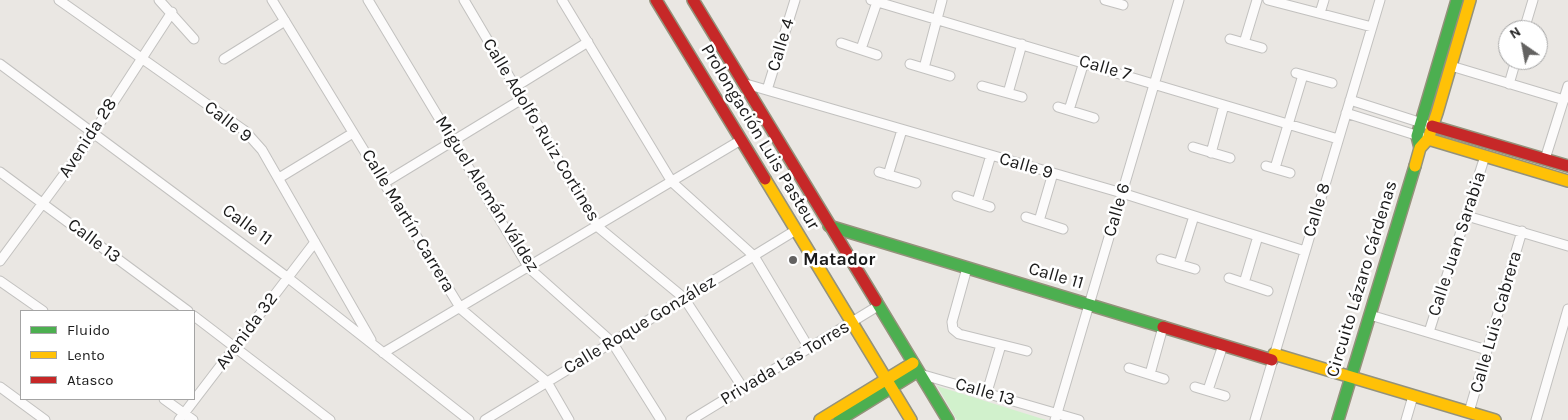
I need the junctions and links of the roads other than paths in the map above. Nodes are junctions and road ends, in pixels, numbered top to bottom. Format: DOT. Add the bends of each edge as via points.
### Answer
graph roads {
  1 [pos="59,0"];
  2 [pos="159,0"];
  3 [pos="165,0"];
  4 [pos="272,0"];
  5 [pos="368,0"];
  6 [pos="464,0"];
  7 [pos="562,0"];
  8 [pos="656,0"];
  9 [pos="693,0"];
  10 [pos="795,0"];
  11 [pos="942,0"];
  12 [pos="1105,0"];
  13 [pos="1179,0"];
  14 [pos="1257,0"];
  15 [pos="1268,0"];
  16 [pos="1324,0"];
  17 [pos="1380,0"];
  18 [pos="1457,0"];
  19 [pos="1470,0"];
  20 [pos="1533,0"];
  21 [pos="874,1"];
  22 [pos="1123,5"];
  23 [pos="172,12"];
  24 [pos="1320,14"];
  25 [pos="937,19"];
  26 [pos="1527,20"];
  27 [pos="285,21"];
  28 [pos="1372,27"];
  29 [pos="194,38"];
  30 [pos="1230,40"];
  31 [pos="588,42"];
  32 [pos="1244,43"];
  33 [pos="841,44"];
  34 [pos="1022,44"];
  35 [pos="1262,48"];
  36 [pos="861,49"];
  37 [pos="877,54"];
  38 [pos="140,59"];
  39 [pos="224,59"];
  40 [pos="1084,62"];
  41 [pos="0,64"];
  42 [pos="910,64"];
  43 [pos="1451,66"];
  44 [pos="924,68"];
  45 [pos="1513,70"];
  46 [pos="950,76"];
  47 [pos="1332,82"];
  48 [pos="1154,83"];
  49 [pos="746,84"];
  50 [pos="1509,84"];
  51 [pos="982,86"];
  52 [pos="1568,86"];
  53 [pos="515,87"];
  54 [pos="767,90"];
  55 [pos="1008,93"];
  56 [pos="1022,97"];
  57 [pos="522,99"];
  58 [pos="1350,100"];
  59 [pos="1564,100"];
  60 [pos="1224,104"];
  61 [pos="1058,107"];
  62 [pos="1069,110"];
  63 [pos="1346,113"];
  64 [pos="1094,118"];
  65 [pos="1288,123"];
  66 [pos="1426,124"];
  67 [pos="902,130"];
  68 [pos="353,132"];
  69 [pos="92,133"];
  70 [pos="1422,137"];
  71 [pos="1338,139"];
  72 [pos="741,140"];
  73 [pos="453,141"];
  74 [pos="1194,148"];
  75 [pos="1211,152"];
  76 [pos="991,156"];
  77 [pos="1485,156"];
  78 [pos="1230,158"];
  79 [pos="1545,159"];
  80 [pos="1568,166"];
  81 [pos="0,172"];
  82 [pos="879,172"];
  83 [pos="1053,174"];
  84 [pos="1290,174"];
  85 [pos="888,175"];
  86 [pos="279,178"];
  87 [pos="1568,181"];
  88 [pos="672,182"];
  89 [pos="916,183"];
  90 [pos="384,184"];
  91 [pos="1122,194"];
  92 [pos="957,196"];
  93 [pos="977,202"];
  94 [pos="43,204"];
  95 [pos="990,207"];
  96 [pos="1194,216"];
  97 [pos="1467,216"];
  98 [pos="1026,217"];
  99 [pos="1039,221"];
  100 [pos="829,226"];
  101 [pos="598,227"];
  102 [pos="1063,229"];
  103 [pos="796,230"];
  104 [pos="1522,231"];
  105 [pos="1258,236"];
  106 [pos="315,242"];
  107 [pos="1568,246"];
  108 [pos="1305,251"];
  109 [pos="754,256"];
  110 [pos="1160,259"];
  111 [pos="0,261"];
  112 [pos="1179,264"];
  113 [pos="529,268"];
  114 [pos="967,268"];
  115 [pos="1195,269"];
  116 [pos="287,277"];
  117 [pos="1229,278"];
  118 [pos="0,281"];
  119 [pos="1244,283"];
  120 [pos="1268,291"];
  121 [pos="684,298"];
  122 [pos="1090,304"];
  123 [pos="878,306"];
  124 [pos="461,309"];
  125 [pos="1568,309"];
  126 [pos="42,310"];
  127 [pos="187,310"];
  128 [pos="1370,315"];
  129 [pos="195,317"];
  130 [pos="852,322"];
  131 [pos="1163,327"];
  132 [pos="1429,332"];
  133 [pos="612,342"];
  134 [pos="374,344"];
  135 [pos="1001,344"];
  136 [pos="1223,345"];
  137 [pos="235,346"];
  138 [pos="809,348"];
  139 [pos="1487,350"];
  140 [pos="1027,351"];
  141 [pos="383,353"];
  142 [pos="1273,357"];
  143 [pos="1129,368"];
  144 [pos="917,369"];
  145 [pos="1150,374"];
  146 [pos="1351,378"];
  147 [pos="1164,379"];
  148 [pos="547,382"];
  149 [pos="889,383"];
  150 [pos="0,387"];
  151 [pos="1195,387"];
  152 [pos="743,388"];
  153 [pos="1208,390"];
  154 [pos="987,392"];
  155 [pos="1224,396"];
  156 [pos="1413,396"];
  157 [pos="195,398"];
  158 [pos="165,400"];
  159 [pos="193,400"];
  160 [pos="34,412"];
  161 [pos="1469,412"];
  162 [pos="181,416"];
  163 [pos="1056,417"];
  164 [pos="29,420"];
  165 [pos="45,420"];
  166 [pos="193,420"];
  167 [pos="330,420"];
  168 [pos="469,420"];
  169 [pos="485,420"];
  170 [pos="569,420"];
  171 [pos="660,420"];
  172 [pos="691,420"];
  173 [pos="820,420"];
  174 [pos="839,420"];
  175 [pos="911,420"];
  176 [pos="948,420"];
  177 [pos="1079,420"];
  178 [pos="1255,420"];
  179 [pos="1338,420"];
  180 [pos="1406,420"];
  181 [pos="1495,420"];
  182 [pos="1536,420"];
  1 -- 38 [label="street, Calle 9"];
  2 -- 23 [label="street"];
  3 -- 23 [label="street"];
  4 -- 27 [label="street, Calle Martín Carrera"];
  5 -- 73 [label="street, Miguel Alemán Váldez"];
  6 -- 53 [label="street, Calle Adolfo Ruiz Cortines"];
  7 -- 31 [label="street"];
  8 -- 72 [label="street, Prolongación Luis Pasteur"];
  9 -- 49 [label="street, Prolongación Luis Pasteur"];
  10 -- 54 [label="street, Calle 4"];
  11 -- 25 [label="street"];
  12 -- 22 [label="street"];
  13 -- 48 [label="street, Calle 6"];
  14 -- 32 [label="street"];
  15 -- 24 [label="street"];
  16 -- 24 [label="street"];
  17 -- 28 [label="street, Calle 8"];
  18 -- 66 [label="street, Circuito Lázaro Cárdenas"];
  19 -- 43 [label="street, Circuito Lázaro Cárdenas"];
  20 -- 26 [label="street"];
  21 -- 25 [label="street, Calle 7"];
  21 -- 36 [label="street"];
  23 -- 29 [label="street"];
  23 -- 38 [label="street, Avenida 28"];
  24 -- 28 [label="street"];
  25 -- 34 [label="street, Calle 7"];
  25 -- 44 [label="street"];
  27 -- 39 [label="street"];
  27 -- 68 [label="street, Calle Martín Carrera"];
  28 -- 58 [label="street, Calle 8"];
  30 -- 32 [label="street"];
  31 -- 53 [label="street"];
  31 -- 88 [label="street"];
  32 -- 35 [label="street"];
  33 -- 36 [label="street"];
  34 -- 40 [label="street, Calle 7"];
  34 -- 55 [label="street"];
  36 -- 37 [label="street"];
  38 -- 69 [label="street, Avenida 28"];
  38 -- 86 [label="street, Calle 9" via="244,131 262,150"];
  40 -- 48 [label="street, Calle 7"];
  40 -- 62 [label="street"];
  41 -- 69 [label="street, Calle 11"];
  42 -- 44 [label="street"];
  43 -- 50 [label="street"];
  43 -- 66 [label="street, Circuito Lázaro Cárdenas"];
  44 -- 46 [label="street"];
  45 -- 50 [label="street"];
  47 -- 65 [label="street" via="1299,74"];
  48 -- 60 [label="street, Calle 7"];
  48 -- 91 [label="street, Calle 6"];
  49 -- 54 [label="street, Calle 9"];
  49 -- 100 [label="street, Prolongación Luis Pasteur"];
  50 -- 59 [label="street"];
  51 -- 55 [label="street"];
  52 -- 59 [label="street"];
  53 -- 57 [label="street, Calle Adolfo Ruiz Cortines"];
  54 -- 67 [label="street, Calle 9"];
  55 -- 56 [label="street"];
  57 -- 73 [label="street"];
  57 -- 101 [label="street, Calle Adolfo Ruiz Cortines"];
  58 -- 63 [label="street, Calle 8"];
  58 -- 66 [label="street"];
  59 -- 79 [label="street"];
  60 -- 65 [label="street, Calle 7"];
  60 -- 75 [label="street"];
  61 -- 62 [label="street"];
  62 -- 64 [label="street"];
  63 -- 70 [label="street"];
  63 -- 71 [label="street, Calle 8"];
  65 -- 71 [label="street, Calle 7"];
  65 -- 84 [label="street" via="1270,167"];
  66 -- 70 [label="street, Circuito Lázaro Cárdenas"];
  66 -- 79 [label="street"];
  67 -- 76 [label="street, Calle 9"];
  67 -- 85 [label="street"];
  68 -- 86 [label="street"];
  68 -- 90 [label="street, Calle Martín Carrera"];
  69 -- 94 [label="street, Avenida 28"];
  69 -- 116 [label="street, Calle 11"];
  70 -- 77 [label="street"];
  70 -- 128 [label="street, Circuito Lázaro Cárdenas"];
  71 -- 108 [label="street, Calle 8"];
  72 -- 88 [label="street"];
  72 -- 103 [label="street, Prolongación Luis Pasteur"];
  73 -- 90 [label="street"];
  73 -- 113 [label="street, Miguel Alemán Váldez"];
  74 -- 75 [label="street"];
  75 -- 78 [label="street"];
  76 -- 83 [label="street, Calle 9"];
  76 -- 93 [label="street"];
  77 -- 87 [label="street"];
  77 -- 97 [label="street, Calle Juan Sarabia"];
  79 -- 80 [label="street"];
  81 -- 94 [label="street, Calle 13"];
  82 -- 85 [label="street"];
  83 -- 91 [label="street, Calle 9"];
  83 -- 99 [label="street"];
  85 -- 89 [label="street"];
  86 -- 106 [label="street, Calle 9"];
  88 -- 101 [label="street"];
  88 -- 109 [label="street"];
  90 -- 124 [label="street, Calle Martín Carrera"];
  91 -- 96 [label="street, Calle 9"];
  91 -- 122 [label="street, Calle 6"];
  92 -- 93 [label="street"];
  93 -- 95 [label="street"];
  94 -- 111 [label="street, Avenida 28"];
  94 -- 127 [label="street, Calle 13"];
  96 -- 105 [label="street, Calle 9"];
  96 -- 112 [label="street"];
  97 -- 104 [label="street"];
  97 -- 132 [label="street, Calle Juan Sarabia"];
  98 -- 99 [label="street"];
  99 -- 102 [label="street"];
  100 -- 114 [label="street, Calle 11"];
  100 -- 123 [label="street, Prolongación Luis Pasteur"];
  101 -- 113 [label="street"];
  101 -- 121 [label="street, Calle Adolfo Ruiz Cortines"];
  103 -- 109 [label="street, Calle Roque González"];
  103 -- 130 [label="street, Prolongación Luis Pasteur"];
  104 -- 107 [label="street"];
  104 -- 139 [label="street, Calle Luis Cabrera"];
  105 -- 108 [label="street, Calle 9"];
  105 -- 119 [label="street"];
  106 -- 116 [label="street, Avenida 32"];
  106 -- 134 [label="street, Calle 9"];
  108 -- 142 [label="street, Calle 8"];
  109 -- 121 [label="street, Calle Roque González"];
  109 -- 138 [label="street"];
  110 -- 112 [label="street"];
  112 -- 115 [label="street"];
  113 -- 124 [label="street"];
  113 -- 133 [label="street, Miguel Alemán Váldez"];
  114 -- 122 [label="street, Calle 11"];
  114 -- 135 [label="street" via="952,322 953,329 959,334"];
  116 -- 134 [label="street, Calle 11"];
  116 -- 137 [label="street, Avenida 32"];
  117 -- 119 [label="street"];
  118 -- 126 [label="street"];
  119 -- 120 [label="street"];
  121 -- 133 [label="street, Calle Roque González"];
  121 -- 152 [label="street, Calle Adolfo Ruiz Cortines"];
  122 -- 131 [label="street, Calle 11"];
  122 -- 163 [label="street, Calle 6"];
  123 -- 130 [label="street, Privada Las Torres"];
  123 -- 144 [label="street, Prolongación Luis Pasteur"];
  124 -- 141 [label="street"];
  124 -- 148 [label="street, Calle Martín Carrera"];
  125 -- 182 [label="street"];
  128 -- 132 [label="street"];
  128 -- 146 [label="street, Circuito Lázaro Cárdenas"];
  129 -- 137 [label="street"];
  130 -- 138 [label="street, Privada Las Torres"];
  130 -- 149 [label="street, Prolongación Luis Pasteur"];
  131 -- 136 [label="street, Calle 11"];
  131 -- 145 [label="street"];
  132 -- 139 [label="street"];
  133 -- 148 [label="street, Calle Roque González"];
  133 -- 171 [label="street, Miguel Alemán Váldez"];
  134 -- 141 [label="street, Calle 11"];
  135 -- 140 [label="street"];
  135 -- 154 [label="street"];
  136 -- 142 [label="street, Calle 11"];
  136 -- 153 [label="street"];
  137 -- 157 [label="street, Avenida 32"];
  137 -- 167 [label="street"];
  138 -- 152 [label="street, Privada Las Torres"];
  139 -- 161 [label="street, Calle Luis Cabrera"];
  141 -- 168 [label="street, Calle 11"];
  142 -- 146 [label="street, Calle 11"];
  142 -- 178 [label="street, Calle 8"];
  143 -- 145 [label="street"];
  144 -- 149 [label="street"];
  144 -- 154 [label="street, Calle 13"];
  144 -- 176 [label="street, Prolongación Luis Pasteur"];
  145 -- 147 [label="street"];
  146 -- 156 [label="street, Calle 11"];
  146 -- 179 [label="street, Circuito Lázaro Cárdenas"];
  148 -- 169 [label="street, Calle Roque González"];
  148 -- 170 [label="street, Calle Martín Carrera"];
  149 -- 173 [label="street"];
  149 -- 174 [label="street"];
  149 -- 175 [label="street, Prolongación Luis Pasteur"];
  150 -- 160 [label="street"];
  151 -- 153 [label="street"];
  152 -- 172 [label="street, Privada Las Torres"];
  153 -- 155 [label="street"];
  154 -- 163 [label="street, Calle 13"];
  156 -- 161 [label="street, Calle 11"];
  156 -- 180 [label="street"];
  158 -- 162 [label="street"];
  159 -- 162 [label="street, Avenida 32"];
  160 -- 164 [label="street"];
  160 -- 165 [label="street"];
  161 -- 181 [label="street, Calle 11"];
  162 -- 166 [label="street"];
  163 -- 177 [label="street, Calle 13"];
}
